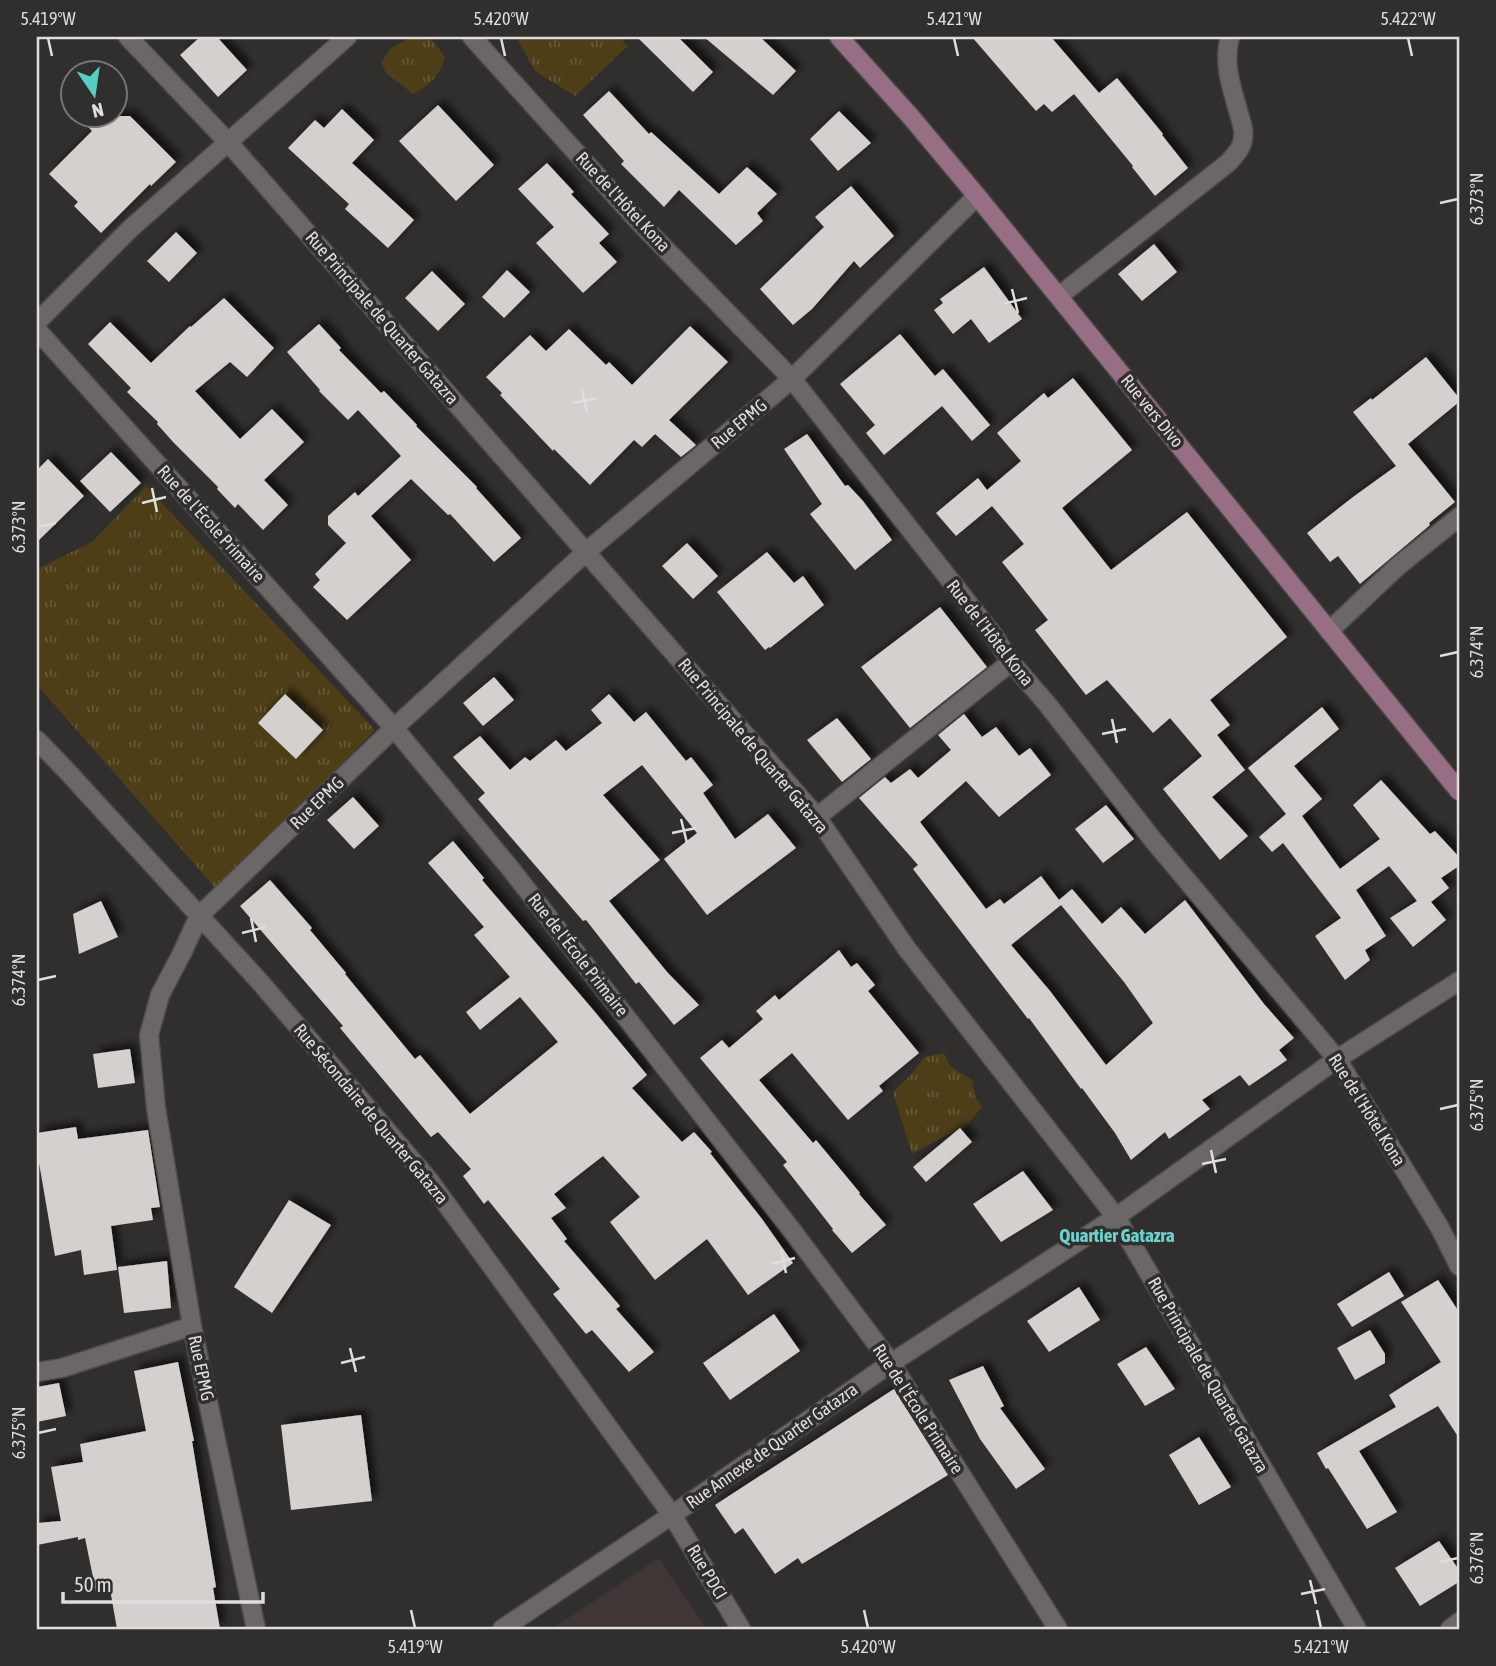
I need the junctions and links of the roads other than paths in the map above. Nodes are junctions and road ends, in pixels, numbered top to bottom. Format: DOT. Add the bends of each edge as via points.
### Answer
graph roads {
  1 [pos="128,37"];
  2 [pos="346,37"];
  3 [pos="472,37"];
  4 [pos="839,37"];
  5 [pos="1230,37"];
  6 [pos="228,142"];
  7 [pos="977,196"];
  8 [pos="1059,296"];
  9 [pos="37,322"];
  10 [pos="37,330"];
  11 [pos="792,379"];
  12 [pos="1459,517"];
  13 [pos="586,552"];
  14 [pos="1329,631"];
  15 [pos="1011,662"];
  16 [pos="394,728"];
  17 [pos="37,740"];
  18 [pos="1459,791"];
  19 [pos="817,817"];
  20 [pos="199,916"];
  21 [pos="1459,981"];
  22 [pos="1337,1059"];
  23 [pos="1116,1217"];
  24 [pos="1459,1266"];
  25 [pos="192,1326"];
  26 [pos="891,1363"];
  27 [pos="37,1372"];
  28 [pos="672,1515"];
  29 [pos="1459,1622"];
  30 [pos="256,1629"];
  31 [pos="502,1629"];
  32 [pos="741,1629"];
  33 [pos="1058,1629"];
  34 [pos="1357,1629"];
  35 [pos="1450,1629"];
  1 -- 6 [label="street, Rue Principale de Quarter Gatazra"];
  2 -- 6 [label="street"];
  3 -- 11 [label="street, Rue de l'Hôtel Kona" via="638,220"];
  4 -- 7 [label="main road, Rue vers Divo"];
  5 -- 8 [label="street" via="1226,67 1243,129 1241,149"];
  6 -- 9 [label="street" via="130,229"];
  6 -- 13 [label="street, Rue Principale de Quarter Gatazra"];
  7 -- 8 [label="main road, Rue vers Divo"];
  7 -- 11 [label="street, Rue EPMG"];
  8 -- 14 [label="main road, Rue vers Divo"];
  10 -- 16 [label="street, Rue de l'École Primaire"];
  11 -- 13 [label="street, Rue EPMG"];
  11 -- 15 [label="street, Rue de l'Hôtel Kona"];
  12 -- 14 [label="street"];
  13 -- 16 [label="street, Rue EPMG"];
  13 -- 19 [label="street, Rue Principale de Quarter Gatazra"];
  14 -- 18 [label="main road, Rue vers Divo"];
  15 -- 19 [label="street"];
  15 -- 22 [label="street, Rue de l'Hôtel Kona"];
  16 -- 20 [label="street, Rue EPMG"];
  16 -- 26 [label="street, Rue de l'École Primaire" via="510,868"];
  17 -- 20 [label="street, Rue Sécondaire de Quarter Gatazra"];
  19 -- 23 [label="street, Rue Principale de Quarter Gatazra" via="907,949"];
  20 -- 25 [label="street, Rue EPMG" via="160,995 149,1035 156,1108"];
  20 -- 28 [label="street, Rue Sécondaire de Quarter Gatazra" via="429,1180"];
  21 -- 22 [label="street, Rue Annexe de Quarter Gatazra"];
  22 -- 23 [label="street, Rue Annexe de Quarter Gatazra"];
  22 -- 24 [label="street, Rue de l'Hôtel Kona"];
  23 -- 26 [label="street, Rue Annexe de Quarter Gatazra"];
  23 -- 34 [label="street, Rue Principale de Quarter Gatazra"];
  25 -- 27 [label="street"];
  25 -- 30 [label="street, Rue EPMG"];
  26 -- 28 [label="street, Rue Annexe de Quarter Gatazra"];
  26 -- 33 [label="street, Rue de l'École Primaire"];
  28 -- 31 [label="street, Rue Annexe de Quarter Gatazra"];
  28 -- 32 [label="street, Rue PDCI"];
  29 -- 35 [label="street"];
}
